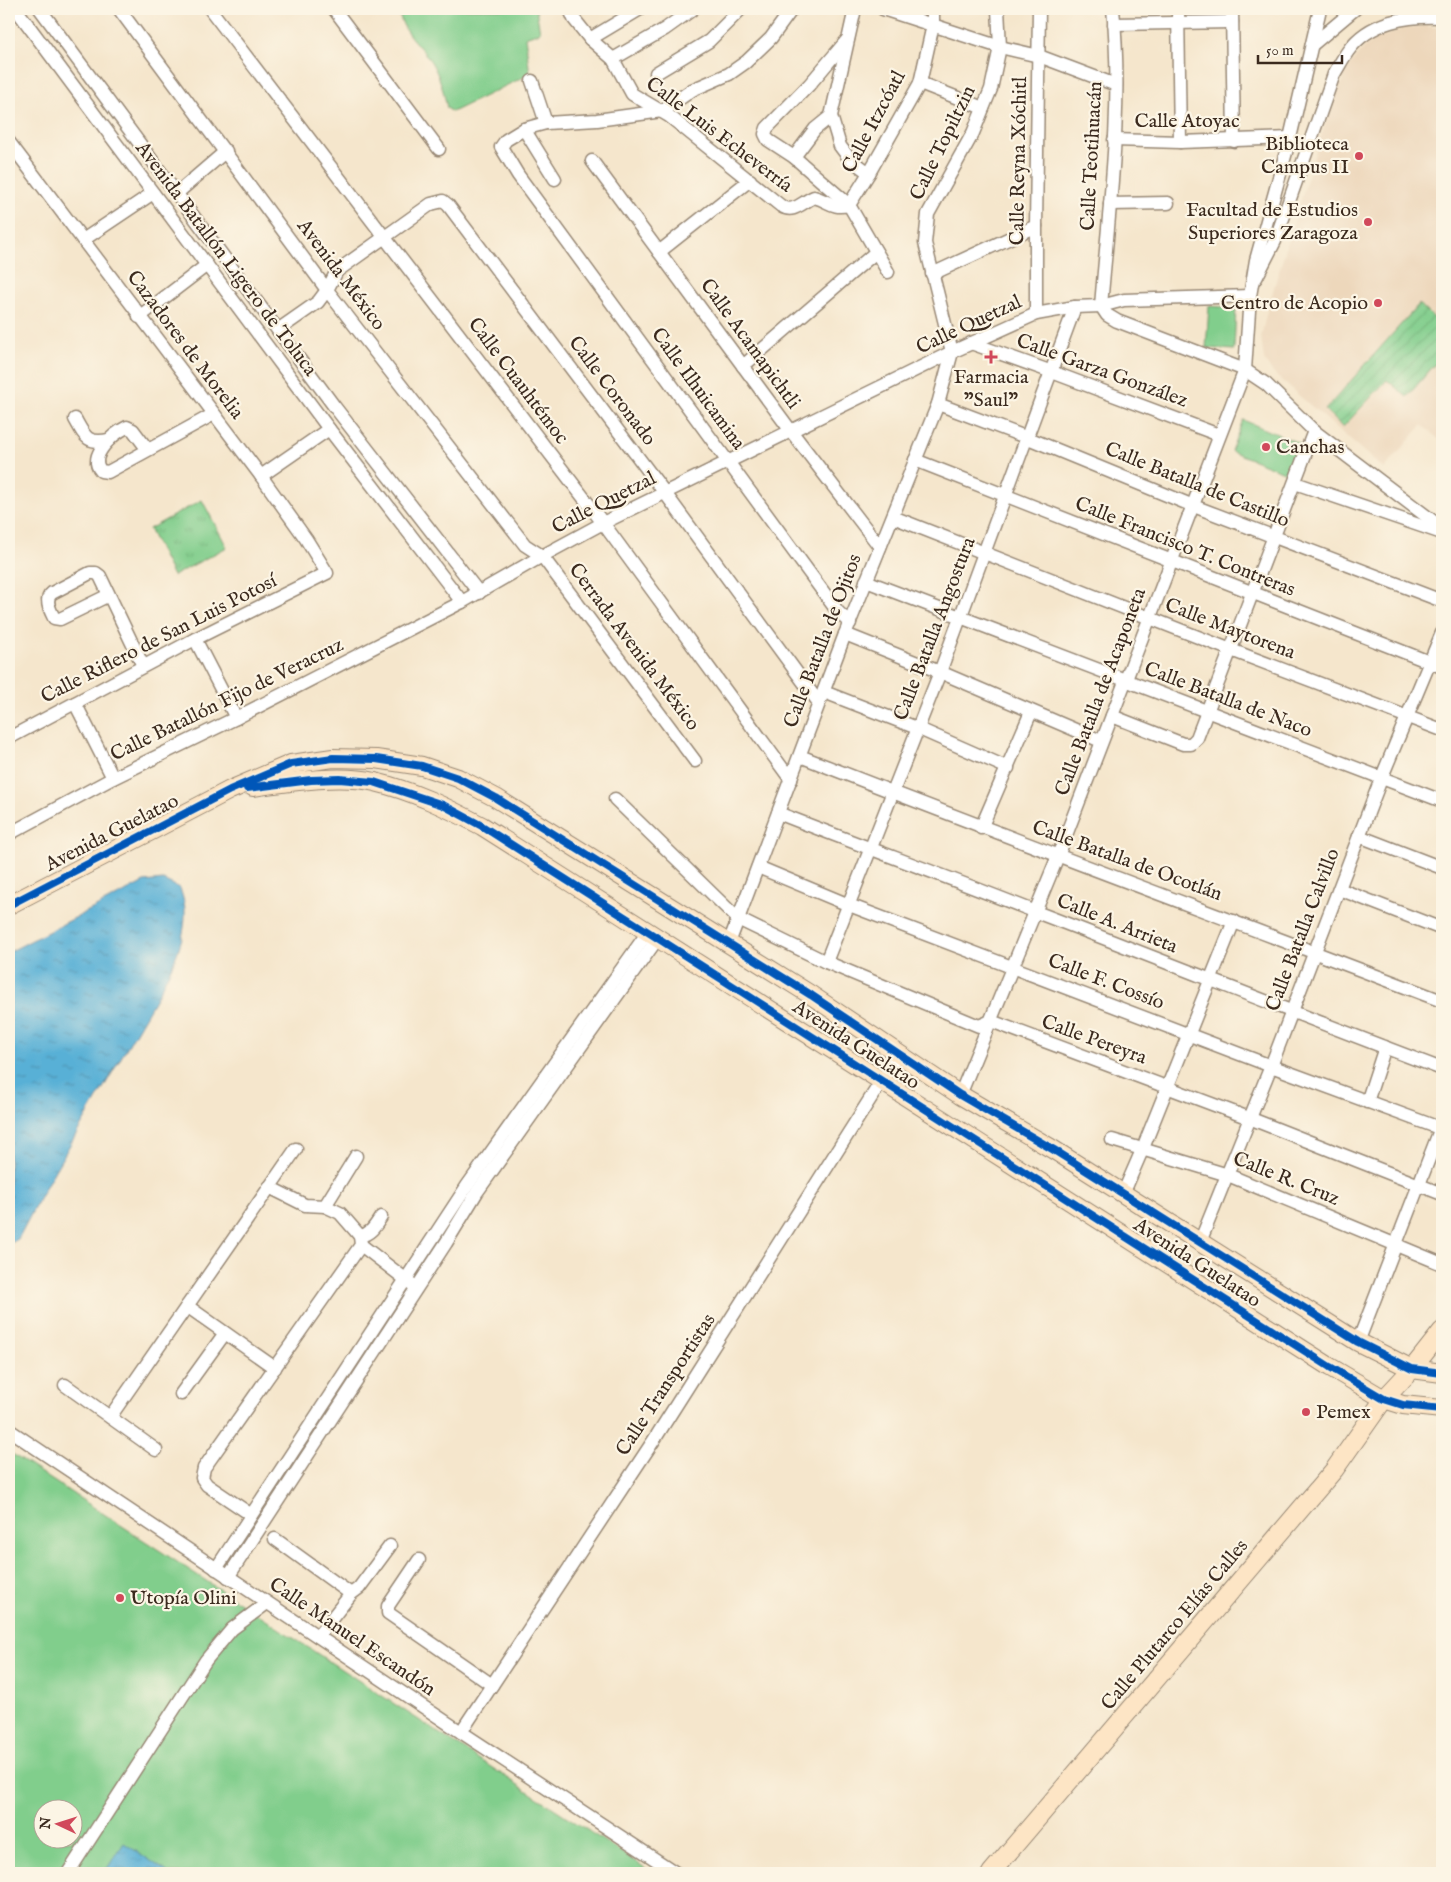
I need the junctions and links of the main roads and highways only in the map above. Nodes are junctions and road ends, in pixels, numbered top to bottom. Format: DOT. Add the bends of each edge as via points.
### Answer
graph roads {
  1 [pos="230,790"];
  2 [pos="9,905"];
  3 [pos="1442,1330"];
  4 [pos="1412,1369"];
  5 [pos="1442,1373"];
  6 [pos="1384,1399"];
  7 [pos="1442,1409"];
  8 [pos="991,1873"];
  1 -- 2 [label="main road, Avenida Guelatao"];
  1 -- 4 [label="main road, Avenida Guelatao" via="291,764 333,758 376,759 422,766 458,778 496,798 729,943 960,1095 1054,1150 1358,1342"];
  1 -- 6 [label="main road, Avenida Guelatao" via="339,779 374,782 443,805 482,826"];
  3 -- 4 [label="main road, Calle Plutarco Elías Calles"];
  4 -- 5 [label="main road, Avenida Guelatao"];
  4 -- 6 [label="main road, Calle Plutarco Elías Calles"];
  6 -- 7 [label="main road, Avenida Guelatao" via="1403,1405"];
  6 -- 8 [label="main road, Calle Plutarco Elías Calles" via="1334,1470"];
}
